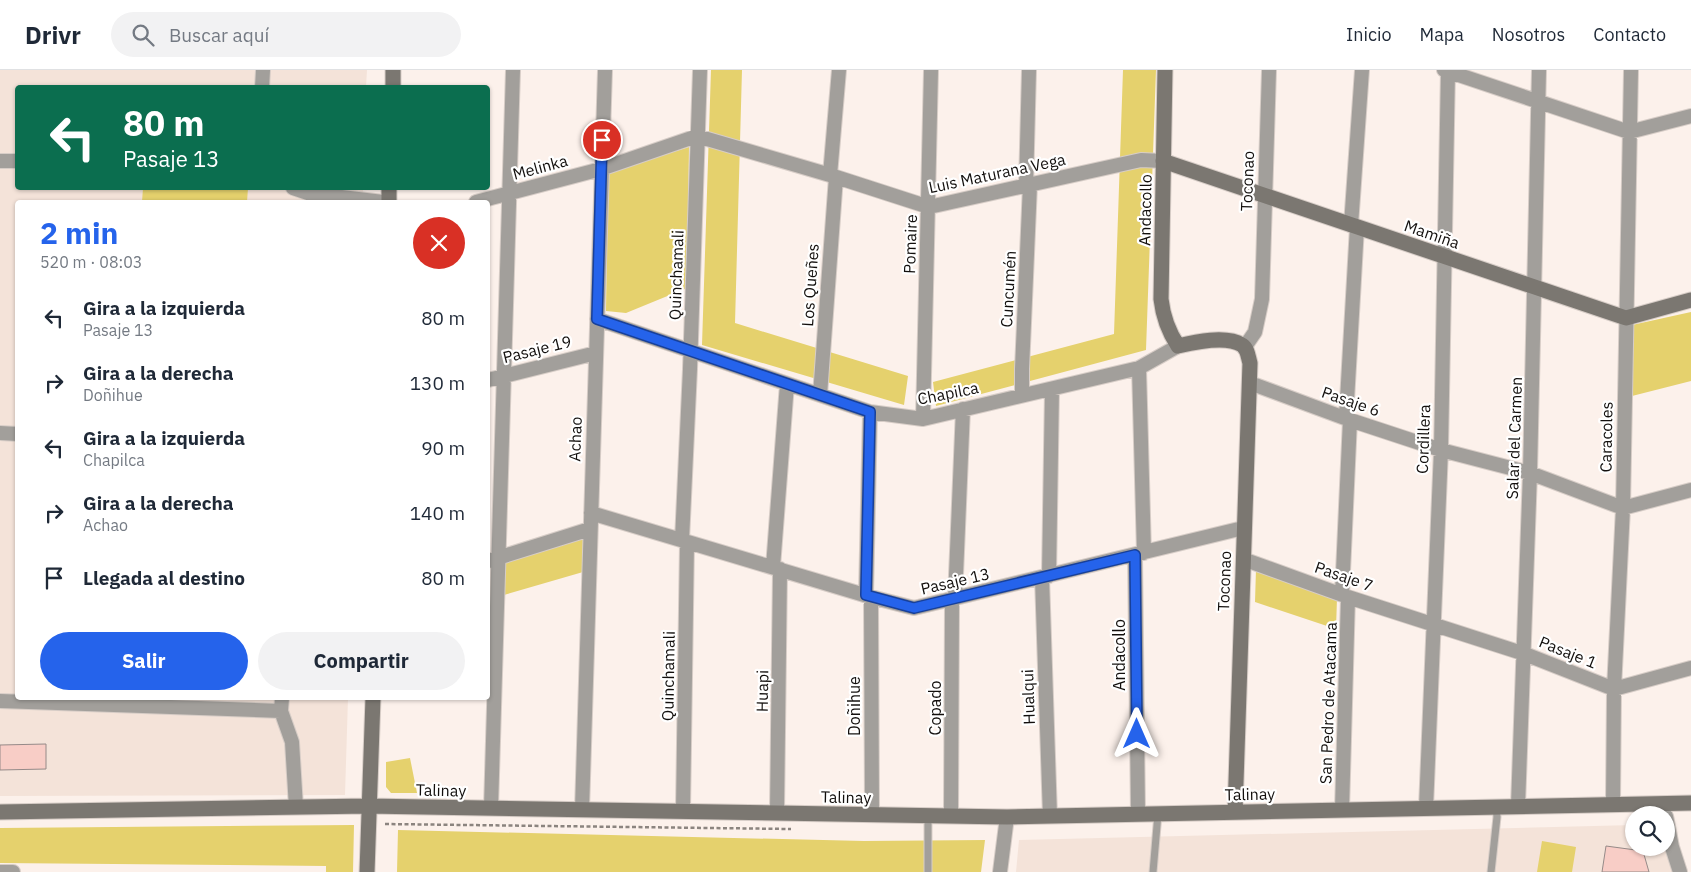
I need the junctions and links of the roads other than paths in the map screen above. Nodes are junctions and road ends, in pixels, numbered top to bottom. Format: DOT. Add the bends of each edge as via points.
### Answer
graph roads {
  1 [pos="263,70"];
  2 [pos="393,70"];
  3 [pos="513,70"];
  4 [pos="604,70"];
  5 [pos="700,70"];
  6 [pos="839,70"];
  7 [pos="931,70"];
  8 [pos="1030,70"];
  9 [pos="1165,70"];
  10 [pos="1269,70"];
  11 [pos="1362,70"];
  12 [pos="1447,70"];
  13 [pos="1538,70"];
  14 [pos="1631,70"];
  15 [pos="262,85"];
  16 [pos="393,85"];
  17 [pos="1538,101"];
  18 [pos="1691,116"];
  19 [pos="1629,132"];
  20 [pos="698,136"];
  21 [pos="0,161"];
  22 [pos="15,161"];
  23 [pos="1163,161"];
  24 [pos="601,169"];
  25 [pos="833,176"];
  26 [pos="1028,186"];
  27 [pos="299,190"];
  28 [pos="509,194"];
  29 [pos="1264,196"];
  30 [pos="366,200"];
  31 [pos="484,200"];
  32 [pos="929,207"];
  33 [pos="1354,226"];
  34 [pos="1445,257"];
  35 [pos="1535,287"];
  36 [pos="1691,300"];
  37 [pos="1626,318"];
  38 [pos="597,319"];
  39 [pos="1178,346"];
  40 [pos="1246,350"];
  41 [pos="691,351"];
  42 [pos="596,353"];
  43 [pos="1139,368"];
  44 [pos="504,375"];
  45 [pos="490,379"];
  46 [pos="1250,383"];
  47 [pos="787,384"];
  48 [pos="1052,389"];
  49 [pos="820,395"];
  50 [pos="1022,395"];
  51 [pos="963,410"];
  52 [pos="870,412"];
  53 [pos="923,419"];
  54 [pos="1348,419"];
  55 [pos="0,433"];
  56 [pos="15,434"];
  57 [pos="1441,450"];
  58 [pos="1530,473"];
  59 [pos="1691,490"];
  60 [pos="1623,508"];
  61 [pos="591,513"];
  62 [pos="1243,528"];
  63 [pos="590,529"];
  64 [pos="684,541"];
  65 [pos="1139,554"];
  66 [pos="493,559"];
  67 [pos="1243,559"];
  68 [pos="777,568"];
  69 [pos="1046,577"];
  70 [pos="868,596"];
  71 [pos="1345,596"];
  72 [pos="954,599"];
  73 [pos="1434,624"];
  74 [pos="1525,654"];
  75 [pos="1691,668"];
  76 [pos="1614,689"];
  77 [pos="373,700"];
  78 [pos="0,702"];
  79 [pos="281,704"];
  80 [pos="1691,803"];
  81 [pos="1613,804"];
  82 [pos="368,806"];
  83 [pos="1518,806"];
  84 [pos="1628,806"];
  85 [pos="296,807"];
  86 [pos="1496,807"];
  87 [pos="491,808"];
  88 [pos="1426,808"];
  89 [pos="1675,808"];
  90 [pos="582,810"];
  91 [pos="1342,810"];
  92 [pos="683,811"];
  93 [pos="0,812"];
  94 [pos="1235,812"];
  95 [pos="777,813"];
  96 [pos="872,814"];
  97 [pos="1138,814"];
  98 [pos="1158,814"];
  99 [pos="928,815"];
  100 [pos="951,816"];
  101 [pos="1050,816"];
  102 [pos="1007,817"];
  103 [pos="1675,856"];
  104 [pos="0,872"];
  105 [pos="13,872"];
  106 [pos="367,872"];
  107 [pos="928,872"];
  108 [pos="1000,872"];
  109 [pos="1153,872"];
  110 [pos="1491,872"];
  111 [pos="1680,872"];
  1 -- 15 [label="street"];
  2 -- 16 [label="street"];
  3 -- 28 [label="street"];
  4 -- 24 [label="street, Achao"];
  5 -- 20 [label="street, Quinchamali"];
  6 -- 25 [label="street, Los Queñes"];
  7 -- 32 [label="street, Pomaire"];
  8 -- 26 [label="street, Cuncumén"];
  9 -- 23 [label="street, Andacollo"];
  10 -- 29 [label="street, Toconao"];
  11 -- 33 [label="street, San Pedro de Atacama"];
  12 -- 17 [label="street"];
  12 -- 34 [label="street, Cordillera"];
  13 -- 17 [label="street, Salar del Carmen"];
  14 -- 19 [label="street, Caracoles"];
  17 -- 19 [label="street"];
  17 -- 35 [label="street, Salar del Carmen"];
  18 -- 19 [label="street"];
  19 -- 37 [label="street, Caracoles"];
  20 -- 24 [label="street, Melinka"];
  20 -- 25 [label="street, Luis Maturana Vega"];
  20 -- 41 [label="street, Quinchamali"];
  21 -- 22 [label="street"];
  23 -- 26 [label="street, Luis Maturana Vega" via="1141,160"];
  23 -- 29 [label="street, Mamiña"];
  23 -- 39 [label="street, Andacollo" via="1161,300 1166,324"];
  24 -- 28 [label="street, Melinka"];
  24 -- 38 [label="street, Achao"];
  25 -- 32 [label="street, Luis Maturana Vega"];
  25 -- 49 [label="street, Los Queñes"];
  26 -- 32 [label="street, Luis Maturana Vega"];
  26 -- 50 [label="street, Cuncumén"];
  27 -- 30 [label="street"];
  28 -- 31 [label="street, Melinka"];
  28 -- 44 [label="street"];
  29 -- 33 [label="street, Mamiña"];
  29 -- 40 [label="street, Toconao" via="1262,299 1255,332"];
  32 -- 53 [label="street, Pomaire"];
  33 -- 34 [label="street, Mamiña"];
  33 -- 54 [label="street, San Pedro de Atacama"];
  34 -- 35 [label="street, Mamiña"];
  34 -- 57 [label="street, Cordillera"];
  35 -- 37 [label="street, Mamiña"];
  35 -- 58 [label="street, Salar del Carmen"];
  36 -- 37 [label="street"];
  37 -- 60 [label="street, Caracoles"];
  38 -- 41 [label="street, Chapilca"];
  38 -- 42 [label="street, Achao"];
  39 -- 40 [label="street, Chapilca" via="1221,340 1242,345"];
  39 -- 43 [label="street, Chapilca"];
  40 -- 46 [label="street, Toconao"];
  41 -- 47 [label="street, Chapilca"];
  41 -- 64 [label="street, Quinchamali"];
  42 -- 44 [label="street, Pasaje 19"];
  42 -- 61 [label="street, Achao"];
  43 -- 48 [label="street, Chapilca"];
  43 -- 65 [label="street, Andacollo"];
  44 -- 45 [label="street, Pasaje 19"];
  44 -- 66 [label="street"];
  46 -- 54 [label="street, Pasaje 6"];
  46 -- 62 [label="street, Toconao"];
  47 -- 49 [label="street, Chapilca"];
  47 -- 68 [label="street, Huapi"];
  48 -- 50 [label="street, Chapilca"];
  48 -- 69 [label="street, Hualqui"];
  49 -- 52 [label="street, Chapilca"];
  50 -- 51 [label="street, Chapilca"];
  51 -- 53 [label="street, Chapilca"];
  51 -- 72 [label="street, Copado"];
  52 -- 53 [label="street, Chapilca"];
  52 -- 70 [label="street, Doñihue"];
  54 -- 57 [label="street, Pasaje 6"];
  54 -- 71 [label="street, San Pedro de Atacama"];
  55 -- 56 [label="street"];
  57 -- 58 [label="street, Pasaje 6"];
  57 -- 73 [label="street, Cordillera"];
  58 -- 60 [label="street, Pasaje 6"];
  58 -- 74 [label="street, Salar del Carmen"];
  59 -- 60 [label="street"];
  60 -- 76 [label="street, Caracoles"];
  61 -- 63 [label="street, Achao"];
  61 -- 64 [label="street, Pasaje 13"];
  62 -- 65 [label="street, Pasaje 13"];
  62 -- 67 [label="street, Toconao"];
  63 -- 66 [label="street"];
  63 -- 90 [label="street, Achao"];
  64 -- 68 [label="street, Pasaje 13"];
  64 -- 92 [label="street, Quinchamali"];
  65 -- 69 [label="street, Pasaje 13"];
  65 -- 97 [label="street, Andacollo"];
  66 -- 87 [label="street"];
  67 -- 71 [label="street, Pasaje 7"];
  67 -- 94 [label="street, Toconao"];
  68 -- 70 [label="street, Pasaje 13"];
  68 -- 95 [label="street, Huapi"];
  69 -- 72 [label="street, Pasaje 13"];
  69 -- 101 [label="street, Hualqui"];
  70 -- 72 [label="street, Pasaje 13" via="914,608"];
  70 -- 96 [label="street, Doñihue"];
  71 -- 73 [label="street, Pasaje 7"];
  71 -- 91 [label="street, San Pedro de Atacama"];
  72 -- 100 [label="street, Copado"];
  73 -- 74 [label="street, Pasaje 1"];
  73 -- 88 [label="street, Cordillera"];
  74 -- 76 [label="street, Pasaje 1"];
  74 -- 83 [label="street, Salar del Carmen"];
  75 -- 76 [label="street"];
  76 -- 81 [label="street, Caracoles"];
  77 -- 82 [label="street"];
  78 -- 79 [label="street"];
  79 -- 85 [label="street" via="292,742"];
  80 -- 89 [label="street, Talinay"];
  81 -- 83 [label="street, Talinay"];
  81 -- 84 [label="street, Talinay"];
  82 -- 85 [label="street, Talinay"];
  82 -- 87 [label="street, Talinay"];
  82 -- 106 [label="street"];
  83 -- 86 [label="street, Talinay"];
  85 -- 93 [label="street, Talinay"];
  86 -- 88 [label="street, Talinay"];
  86 -- 110 [label="lane"];
  87 -- 90 [label="street, Talinay"];
  88 -- 91 [label="street, Talinay"];
  90 -- 92 [label="street, Talinay"];
  91 -- 94 [label="street, Talinay"];
  92 -- 95 [label="street, Talinay"];
  94 -- 98 [label="street, Talinay"];
  95 -- 96 [label="street, Talinay"];
  96 -- 99 [label="street, Talinay"];
  97 -- 98 [label="street, Talinay"];
  97 -- 101 [label="street, Talinay"];
  98 -- 109 [label="lane"];
  99 -- 100 [label="street, Talinay"];
  99 -- 107 [label="lane"];
  100 -- 102 [label="street, Talinay"];
  101 -- 102 [label="street, Talinay"];
  102 -- 108 [label="street"];
  103 -- 111 [label="street"];
  104 -- 105 [label="street"];
}
